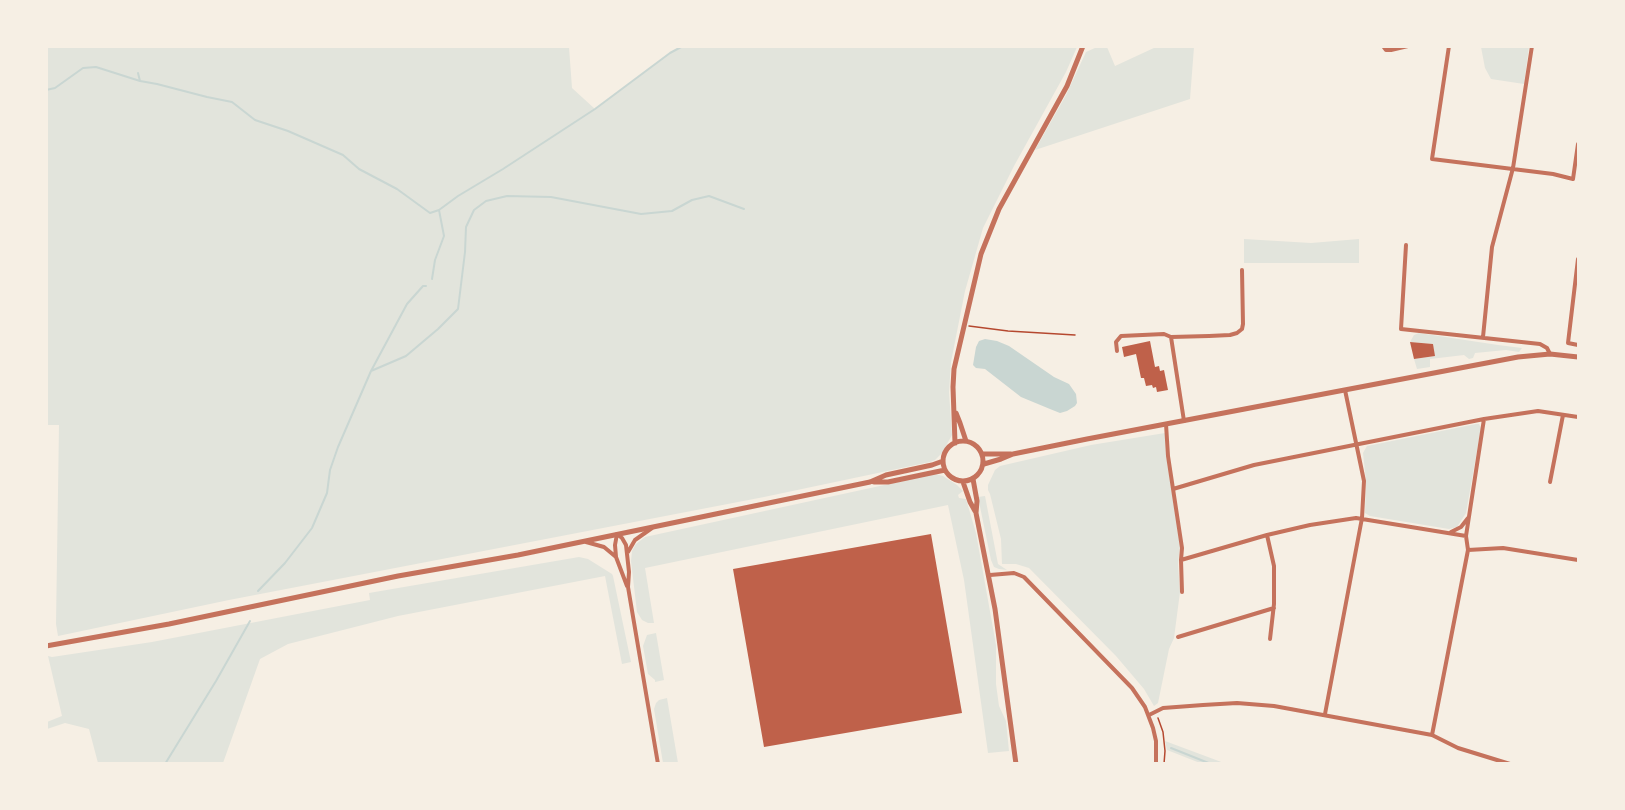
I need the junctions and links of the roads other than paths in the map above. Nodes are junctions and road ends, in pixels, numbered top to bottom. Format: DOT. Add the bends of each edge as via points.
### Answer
graph roads {
  1 [pos="1083,46"];
  2 [pos="1383,46"];
  3 [pos="1408,46"];
  4 [pos="1449,46"];
  5 [pos="1532,46"];
  6 [pos="1578,144"];
  7 [pos="1513,168"];
  8 [pos="1406,245"];
  9 [pos="1578,260"];
  10 [pos="1242,270"];
  11 [pos="1171,337"];
  12 [pos="1483,337"];
  13 [pos="1578,345"];
  14 [pos="1117,351"];
  15 [pos="1550,354"];
  16 [pos="1578,357"];
  17 [pos="1345,390"];
  18 [pos="955,412"];
  19 [pos="1563,415"];
  20 [pos="1578,417"];
  21 [pos="1484,419"];
  22 [pos="1184,421"];
  23 [pos="1166,424"];
  24 [pos="966,441"];
  25 [pos="955,443"];
  26 [pos="1357,445"];
  27 [pos="982,454"];
  28 [pos="1013,454"];
  29 [pos="943,461"];
  30 [pos="984,464"];
  31 [pos="945,470"];
  32 [pos="973,479"];
  33 [pos="870,482"];
  34 [pos="963,482"];
  35 [pos="1550,482"];
  36 [pos="1173,489"];
  37 [pos="976,513"];
  38 [pos="1362,518"];
  39 [pos="1469,518"];
  40 [pos="653,527"];
  41 [pos="1449,532"];
  42 [pos="617,534"];
  43 [pos="1268,535"];
  44 [pos="1466,536"];
  45 [pos="583,542"];
  46 [pos="1468,550"];
  47 [pos="627,552"];
  48 [pos="616,557"];
  49 [pos="1578,560"];
  50 [pos="1181,561"];
  51 [pos="990,575"];
  52 [pos="628,587"];
  53 [pos="1182,592"];
  54 [pos="1274,608"];
  55 [pos="1178,637"];
  56 [pos="1270,639"];
  57 [pos="46,646"];
  58 [pos="1325,714"];
  59 [pos="1149,715"];
  60 [pos="1432,735"];
  61 [pos="658,764"];
  62 [pos="1017,764"];
  63 [pos="1156,764"];
  64 [pos="1510,764"];
  1 -- 18 [label="street" via="989,232 976,270 953,377"];
  2 -- 3 [label="street" via="1386,50"];
  4 -- 7 [label="street" via="1432,159"];
  5 -- 7 [label="street"];
  6 -- 7 [label="street" via="1573,179"];
  7 -- 12 [label="street" via="1492,247"];
  8 -- 12 [label="street" via="1401,328"];
  9 -- 13 [label="street" via="1568,343"];
  10 -- 11 [label="street" via="1242,329 1230,335"];
  11 -- 14 [label="street" via="1121,336 1116,342"];
  11 -- 22 [label="street"];
  12 -- 15 [label="street" via="1539,344"];
  15 -- 16 [label="street"];
  15 -- 17 [label="street"];
  17 -- 22 [label="street"];
  17 -- 26 [label="street"];
  18 -- 24 [label="street"];
  18 -- 25 [label="street"];
  19 -- 20 [label="street"];
  19 -- 21 [label="street" via="1529,412"];
  19 -- 35 [label="street"];
  21 -- 26 [label="street"];
  21 -- 39 [label="street"];
  22 -- 23 [label="street"];
  23 -- 28 [label="street"];
  23 -- 36 [label="street"];
  24 -- 25 [label="street"];
  24 -- 27 [label="street" via="976,445"];
  25 -- 29 [label="street" via="948,448"];
  26 -- 36 [label="street" via="1254,465"];
  26 -- 38 [label="street" via="1364,481"];
  27 -- 28 [label="street"];
  27 -- 30 [label="street"];
  28 -- 30 [label="street"];
  29 -- 31 [label="street"];
  29 -- 33 [label="street"];
  30 -- 32 [label="street"];
  31 -- 33 [label="street"];
  31 -- 34 [label="street"];
  32 -- 34 [label="street"];
  32 -- 37 [label="street"];
  33 -- 40 [label="street"];
  34 -- 37 [label="street"];
  36 -- 50 [label="street"];
  37 -- 51 [label="street"];
  38 -- 41 [label="street"];
  38 -- 43 [label="street"];
  38 -- 58 [label="street"];
  39 -- 41 [label="street"];
  39 -- 44 [label="street"];
  40 -- 42 [label="street"];
  40 -- 47 [label="street" via="635,540"];
  41 -- 44 [label="street"];
  42 -- 45 [label="street"];
  42 -- 47 [label="street"];
  42 -- 48 [label="street"];
  43 -- 50 [label="street"];
  43 -- 54 [label="street" via="1274,566"];
  44 -- 46 [label="street"];
  45 -- 48 [label="street" via="604,547"];
  45 -- 57 [label="street"];
  46 -- 49 [label="street" via="1503,548"];
  46 -- 60 [label="street"];
  47 -- 52 [label="street"];
  48 -- 52 [label="street"];
  50 -- 53 [label="street"];
  51 -- 59 [label="street" via="1014,573 1026,578 1126,682"];
  51 -- 62 [label="street"];
  52 -- 61 [label="street"];
  54 -- 55 [label="street"];
  54 -- 56 [label="street"];
  58 -- 59 [label="street" via="1237,703 1163,708"];
  58 -- 60 [label="street"];
  59 -- 63 [label="street" via="1156,741"];
  60 -- 64 [label="street" via="1458,748"];
}
